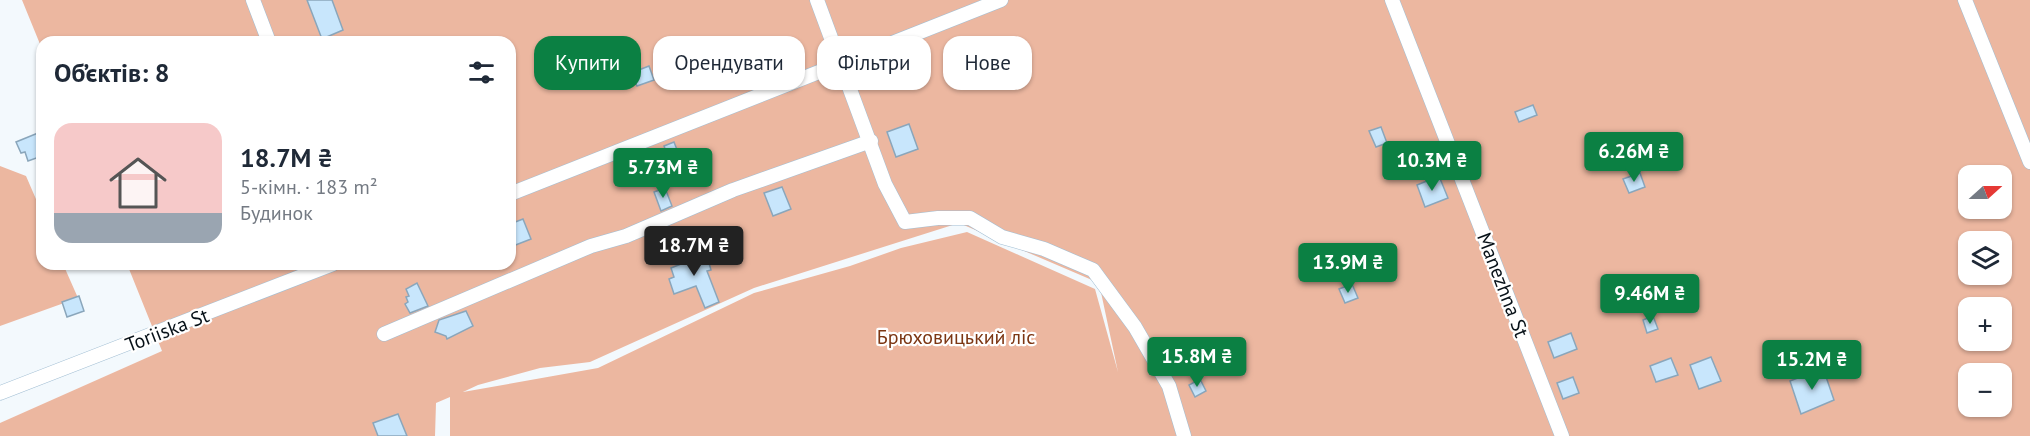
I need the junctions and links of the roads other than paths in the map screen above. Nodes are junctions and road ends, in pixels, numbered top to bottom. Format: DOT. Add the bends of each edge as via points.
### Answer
graph roads {
  1 [pos="253,0"];
  2 [pos="817,0"];
  3 [pos="1001,0"];
  4 [pos="1392,0"];
  5 [pos="1965,0"];
  6 [pos="267,36"];
  7 [pos="830,36"];
  8 [pos="910,36"];
  9 [pos="817,73"];
  10 [pos="850,90"];
  11 [pos="871,141"];
  12 [pos="2030,162"];
  13 [pos="516,192"];
  14 [pos="318,270"];
  15 [pos="384,334"];
  16 [pos="0,393"];
  17 [pos="1184,436"];
  18 [pos="1562,436"];
  1 -- 6 [label="street"];
  2 -- 7 [label="street"];
  3 -- 8 [label="street"];
  4 -- 18 [label="street, Manezhna St"];
  5 -- 12 [label="street"];
  9 -- 13 [label="street"];
  10 -- 11 [label="street"];
  11 -- 15 [label="street" via="591,246"];
  11 -- 17 [label="street" via="885,184 905,222 970,218 1002,237 1044,249 1093,270 1135,327 1169,386"];
  14 -- 16 [label="street, Toriiska St"];
}
